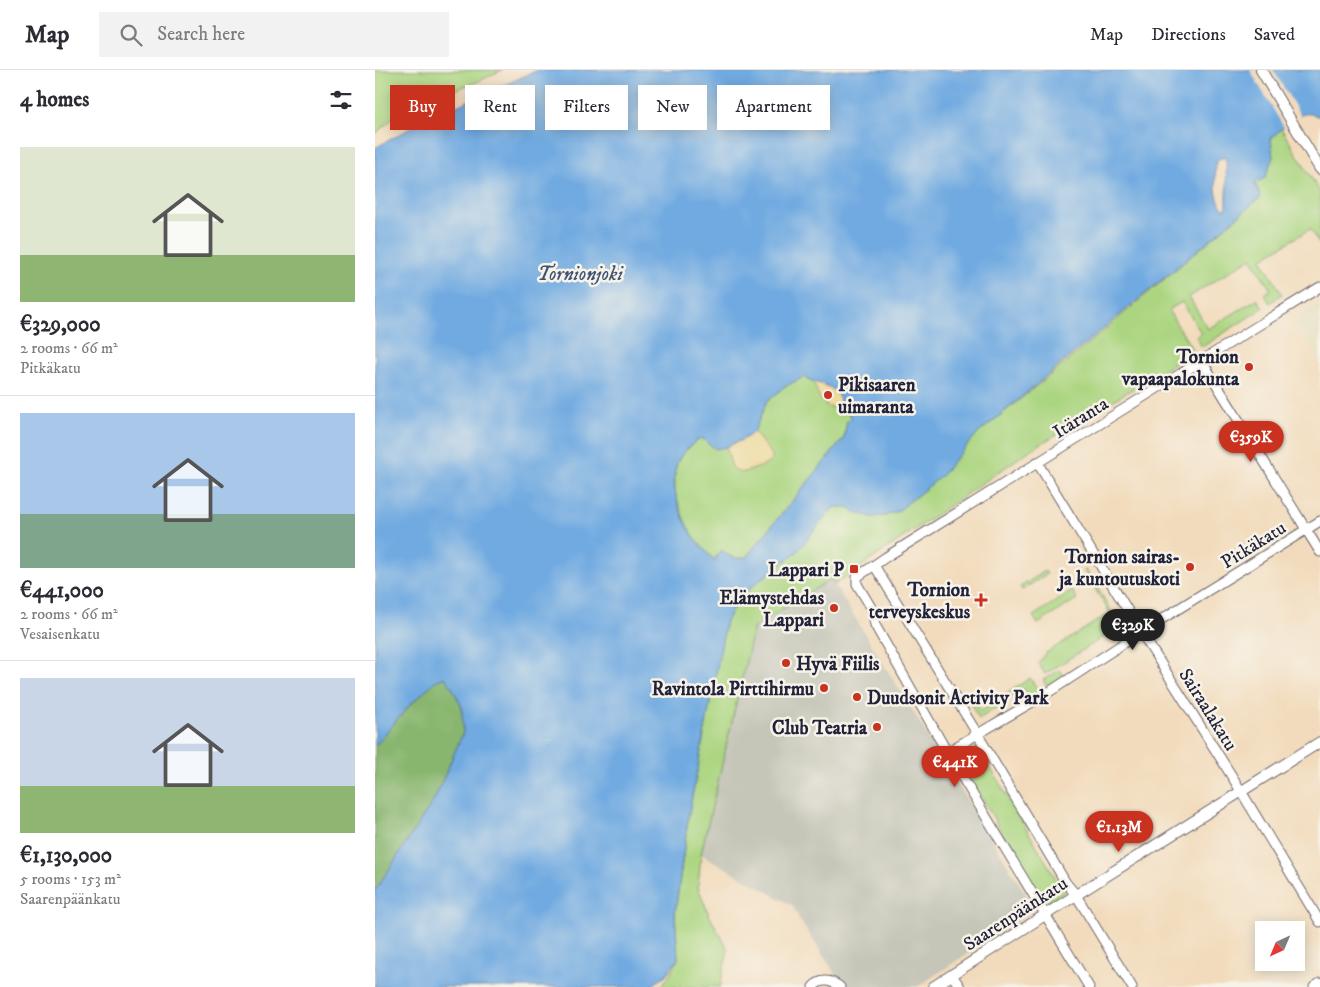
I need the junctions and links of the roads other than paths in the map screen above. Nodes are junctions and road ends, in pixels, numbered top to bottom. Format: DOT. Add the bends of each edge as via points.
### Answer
graph roads {
  1 [pos="1261,70"];
  2 [pos="1320,169"];
  3 [pos="1320,286"];
  4 [pos="1202,361"];
  5 [pos="1037,462"];
  6 [pos="1320,521"];
  7 [pos="1306,530"];
  8 [pos="1320,552"];
  9 [pos="874,565"];
  10 [pos="1141,632"];
  11 [pos="978,735"];
  12 [pos="1320,742"];
  13 [pos="947,752"];
  14 [pos="1241,791"];
  15 [pos="1076,895"];
  16 [pos="1046,915"];
  17 [pos="1320,922"];
  18 [pos="952,975"];
  19 [pos="1320,984"];
  20 [pos="813,987"];
  21 [pos="840,987"];
  22 [pos="933,987"];
  23 [pos="959,987"];
  24 [pos="1089,987"];
  25 [pos="1132,987"];
  26 [pos="1314,987"];
  1 -- 2 [label="street"];
  3 -- 4 [label="street, Itäranta"];
  4 -- 5 [label="street, Itäranta"];
  4 -- 7 [label="street"];
  5 -- 9 [label="street, Itäranta"];
  5 -- 10 [label="street, Sairaalakatu"];
  6 -- 7 [label="street, Pitkäkatu"];
  7 -- 8 [label="street"];
  7 -- 10 [label="street, Pitkäkatu"];
  9 -- 11 [label="street"];
  9 -- 13 [label="street, Itäranta" via="857,577 857,584 873,609 875,625"];
  10 -- 11 [label="street, Pitkäkatu"];
  10 -- 14 [label="street, Sairaalakatu"];
  11 -- 13 [label="street, Pitkäkatu"];
  11 -- 15 [label="street" via="1066,884"];
  12 -- 14 [label="street, Saarenpäänkatu"];
  13 -- 16 [label="street"];
  14 -- 15 [label="street, Saarenpäänkatu"];
  14 -- 17 [label="street, Sairaalakatu"];
  15 -- 16 [label="street, Saarenpäänkatu"];
  15 -- 25 [label="street"];
  16 -- 18 [label="street, Saarenpäänkatu"];
  16 -- 24 [label="street"];
  18 -- 22 [label="street, Saarenpäänkatu"];
  18 -- 23 [label="street"];
  19 -- 26 [label="street"];
  20 -- 21 [label="street" via="826,980"];
}
